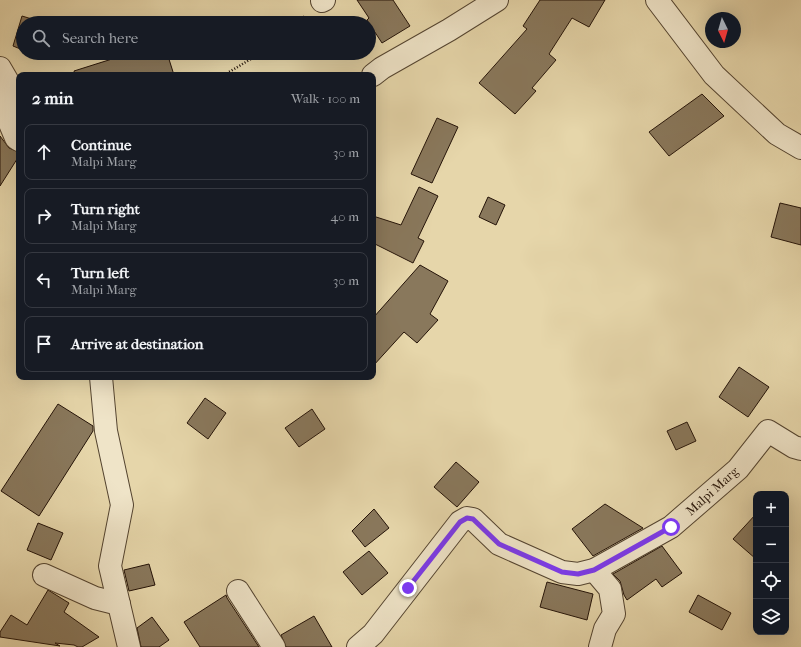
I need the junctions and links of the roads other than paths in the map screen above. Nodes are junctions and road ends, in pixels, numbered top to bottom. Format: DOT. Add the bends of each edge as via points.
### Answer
graph roads {
  1 [pos="496,0"];
  2 [pos="657,0"];
  3 [pos="0,68"];
  4 [pos="376,73"];
  5 [pos="16,138"];
  6 [pos="801,148"];
  7 [pos="100,380"];
  8 [pos="801,449"];
  9 [pos="594,570"];
  10 [pos="44,575"];
  11 [pos="238,591"];
  12 [pos="119,604"];
  13 [pos="129,647"];
  14 [pos="274,647"];
  15 [pos="358,647"];
  16 [pos="600,647"];
  1 -- 4 [label="street"];
  2 -- 6 [label="street" via="714,74 777,134"];
  3 -- 5 [label="street" via="7,80 8,119"];
  7 -- 12 [label="street" via="106,431 122,505 110,566"];
  8 -- 9 [label="street, Malpi Marg" via="768,431 738,469 671,527"];
  9 -- 15 [label="street, Malpi Marg" via="578,574 562,572 499,544 473,519 467,518 460,522 374,634"];
  9 -- 16 [label="street" via="610,589 614,614 605,629"];
  10 -- 12 [label="street" via="95,598"];
  11 -- 14 [label="street"];
  12 -- 13 [label="street"];
}
